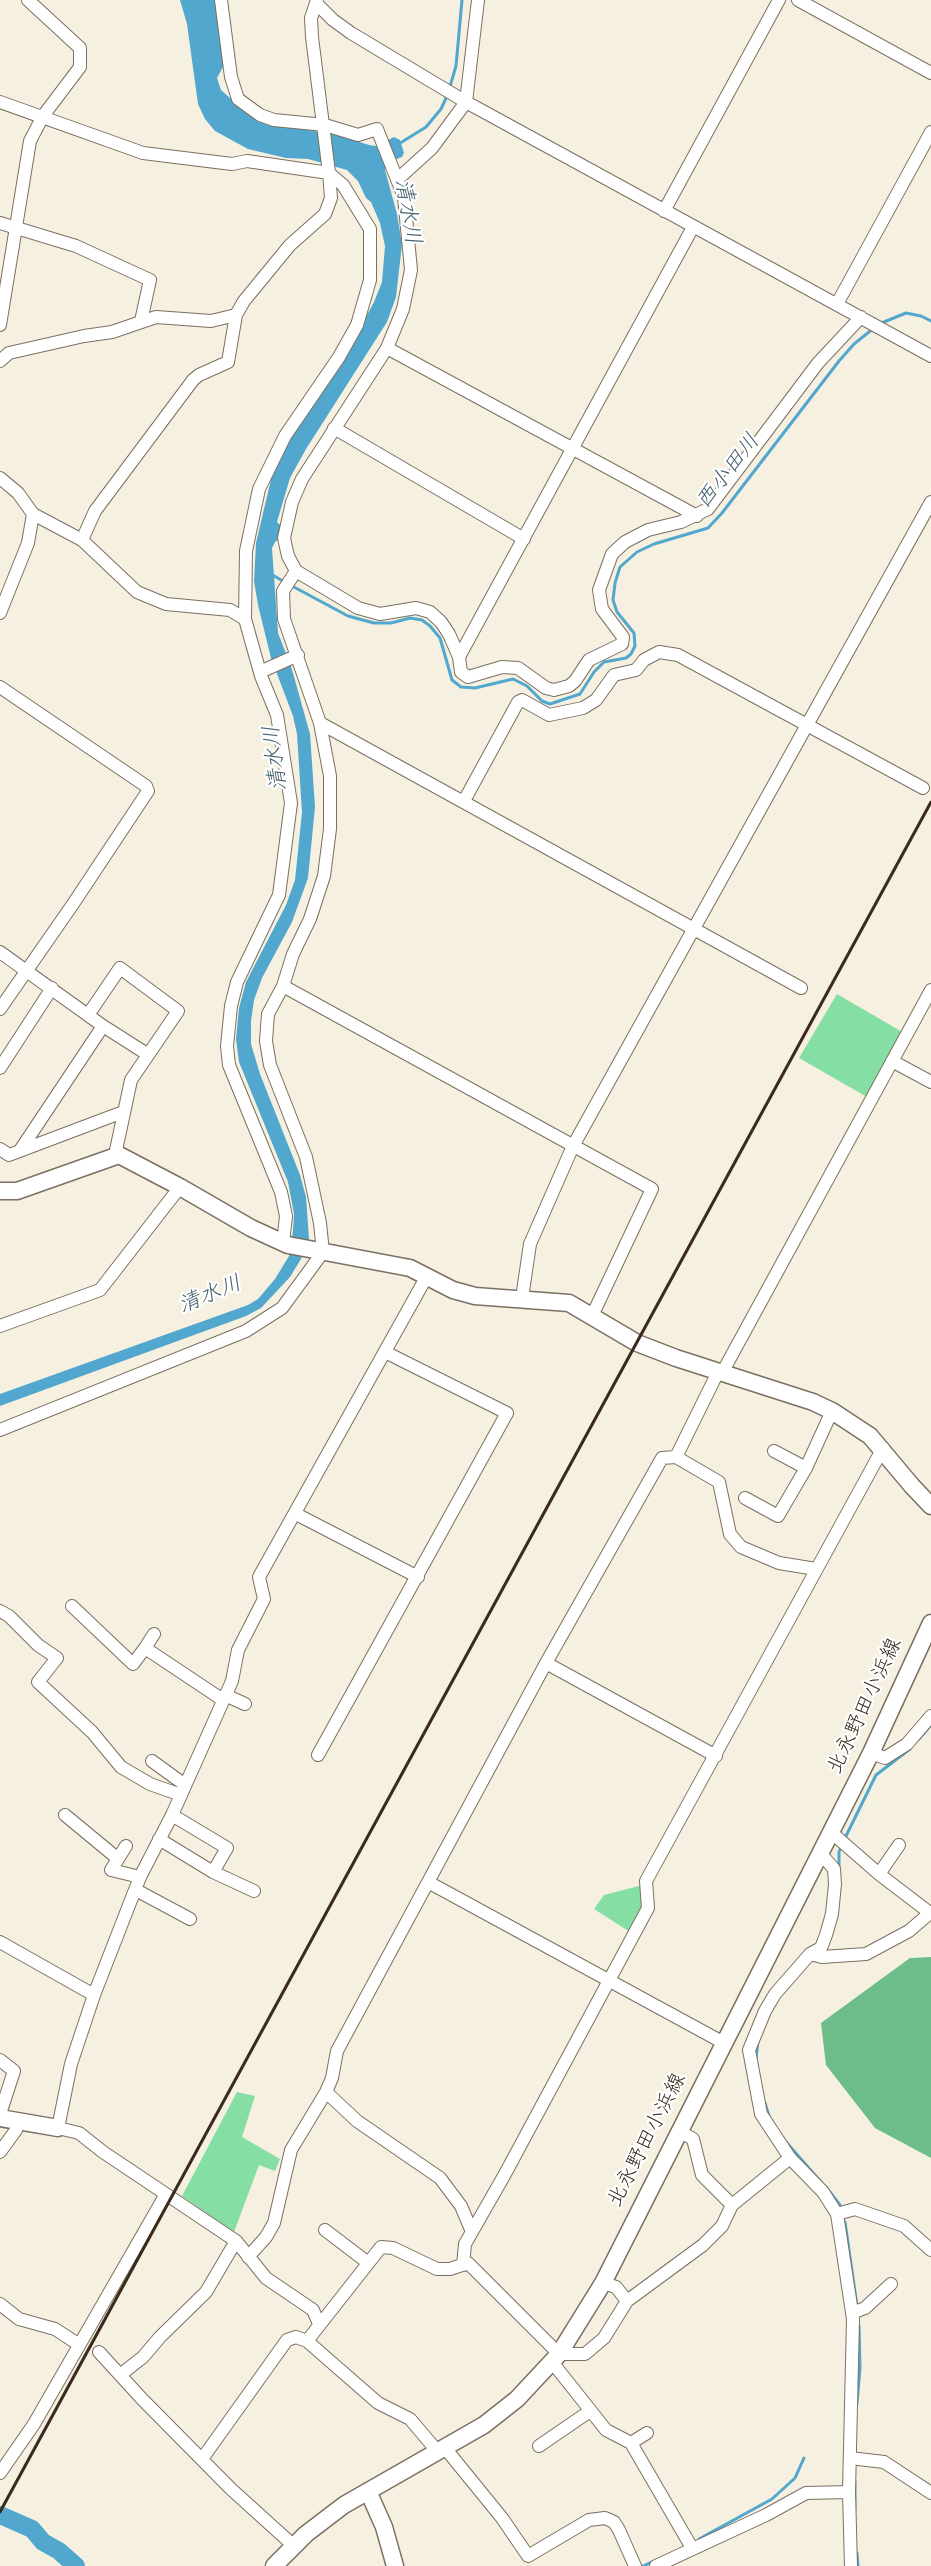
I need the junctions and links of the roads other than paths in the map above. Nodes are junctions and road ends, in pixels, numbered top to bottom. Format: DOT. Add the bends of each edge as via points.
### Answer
graph roads {
  1 [pos="28,0"];
  2 [pos="221,0"];
  3 [pos="477,0"];
  4 [pos="779,0"];
  5 [pos="798,0"];
  6 [pos="316,2"];
  7 [pos="931,73"];
  8 [pos="462,100"];
  9 [pos="0,102"];
  10 [pos="43,116"];
  11 [pos="325,125"];
  12 [pos="931,132"];
  13 [pos="329,172"];
  14 [pos="399,178"];
  15 [pos="664,211"];
  16 [pos="0,223"];
  17 [pos="693,227"];
  18 [pos="15,229"];
  19 [pos="837,304"];
  20 [pos="236,315"];
  21 [pos="864,318"];
  22 [pos="141,321"];
  23 [pos="0,325"];
  24 [pos="387,348"];
  25 [pos="931,356"];
  26 [pos="0,361"];
  27 [pos="334,428"];
  28 [pos="574,448"];
  29 [pos="0,478"];
  30 [pos="931,501"];
  31 [pos="33,514"];
  32 [pos="697,516"];
  33 [pos="524,539"];
  34 [pos="82,540"];
  35 [pos="296,571"];
  36 [pos="0,612"];
  37 [pos="245,619"];
  38 [pos="298,655"];
  39 [pos="459,657"];
  40 [pos="260,672"];
  41 [pos="0,687"];
  42 [pos="320,723"];
  43 [pos="807,726"];
  44 [pos="923,788"];
  45 [pos="464,801"];
  46 [pos="694,928"];
  47 [pos="0,952"];
  48 [pos="27,971"];
  49 [pos="283,986"];
  50 [pos="52,988"];
  51 [pos="801,988"];
  52 [pos="931,990"];
  53 [pos="0,1009"];
  54 [pos="88,1015"];
  55 [pos="103,1026"];
  56 [pos="147,1054"];
  57 [pos="892,1061"];
  58 [pos="0,1068"];
  59 [pos="931,1082"];
  60 [pos="123,1112"];
  61 [pos="573,1146"];
  62 [pos="0,1149"];
  63 [pos="21,1149"];
  64 [pos="115,1155"];
  65 [pos="180,1187"];
  66 [pos="0,1191"];
  67 [pos="285,1244"];
  68 [pos="319,1251"];
  69 [pos="428,1276"];
  70 [pos="522,1298"];
  71 [pos="592,1316"];
  72 [pos="0,1326"];
  73 [pos="385,1352"];
  74 [pos="720,1372"];
  75 [pos="832,1411"];
  76 [pos="0,1430"];
  77 [pos="883,1448"];
  78 [pos="774,1452"];
  79 [pos="676,1458"];
  80 [pos="806,1468"];
  81 [pos="745,1498"];
  82 [pos="931,1506"];
  83 [pos="296,1514"];
  84 [pos="816,1569"];
  85 [pos="418,1577"];
  86 [pos="72,1606"];
  87 [pos="0,1611"];
  88 [pos="931,1623"];
  89 [pos="154,1634"];
  90 [pos="145,1648"];
  91 [pos="546,1663"];
  92 [pos="224,1697"];
  93 [pos="245,1704"];
  94 [pos="931,1716"];
  95 [pos="871,1753"];
  96 [pos="318,1755"];
  97 [pos="716,1756"];
  98 [pos="152,1761"];
  99 [pos="183,1790"];
  100 [pos="65,1815"];
  101 [pos="172,1815"];
  102 [pos="159,1839"];
  103 [pos="840,1839"];
  104 [pos="899,1845"];
  105 [pos="126,1846"];
  106 [pos="821,1854"];
  107 [pos="117,1858"];
  108 [pos="213,1872"];
  109 [pos="879,1874"];
  110 [pos="140,1877"];
  111 [pos="428,1882"];
  112 [pos="136,1890"];
  113 [pos="254,1891"];
  114 [pos="931,1912"];
  115 [pos="190,1919"];
  116 [pos="0,1942"];
  117 [pos="814,1955"];
  118 [pos="610,1980"];
  119 [pos="94,1995"];
  120 [pos="744,2003"];
  121 [pos="765,2011"];
  122 [pos="724,2043"];
  123 [pos="0,2060"];
  124 [pos="326,2092"];
  125 [pos="0,2116"];
  126 [pos="19,2122"];
  127 [pos="58,2128"];
  128 [pos="679,2131"];
  129 [pos="0,2152"];
  130 [pos="790,2158"];
  131 [pos="166,2194"];
  132 [pos="732,2205"];
  133 [pos="837,2214"];
  134 [pos="325,2230"];
  135 [pos="472,2232"];
  136 [pos="236,2241"];
  137 [pos="931,2250"];
  138 [pos="248,2257"];
  139 [pos="367,2262"];
  140 [pos="463,2265"];
  141 [pos="603,2283"];
  142 [pos="891,2284"];
  143 [pos="627,2301"];
  144 [pos="0,2304"];
  145 [pos="852,2313"];
  146 [pos="320,2324"];
  147 [pos="307,2341"];
  148 [pos="78,2344"];
  149 [pos="99,2352"];
  150 [pos="556,2358"];
  151 [pos="120,2375"];
  152 [pos="590,2411"];
  153 [pos="647,2433"];
  154 [pos="631,2443"];
  155 [pos="539,2446"];
  156 [pos="441,2450"];
  157 [pos="850,2458"];
  158 [pos="202,2459"];
  159 [pos="0,2473"];
  160 [pos="368,2491"];
  161 [pos="849,2492"];
  162 [pos="931,2493"];
  163 [pos="294,2546"];
  164 [pos="692,2548"];
  165 [pos="274,2566"];
  166 [pos="395,2566"];
  167 [pos="635,2566"];
  168 [pos="656,2566"];
  169 [pos="851,2566"];
  1 -- 10 [label="street" via="80,48 80,67"];
  2 -- 11 [label="street" via="231,77 238,99 274,120"];
  3 -- 8 [label="street"];
  4 -- 15 [label="street"];
  5 -- 7 [label="street"];
  6 -- 8 [label="street" via="333,20"];
  6 -- 11 [label="street" via="311,18 312,37"];
  8 -- 14 [label="street" via="432,148"];
  8 -- 15 [label="street"];
  9 -- 10 [label="street"];
  10 -- 13 [label="street" via="143,153"];
  10 -- 18 [label="street" via="30,141"];
  11 -- 13 [label="street"];
  11 -- 14 [label="street" via="358,135 377,129"];
  12 -- 19 [label="street"];
  13 -- 20 [label="street" via="331,198 325,214 290,245"];
  13 -- 37 [label="street" via="344,185 370,228 370,280 357,325 285,436 259,489 246,551"];
  14 -- 24 [label="street" via="405,197 411,270 403,309"];
  15 -- 17 [label="street"];
  16 -- 18 [label="street"];
  17 -- 19 [label="street"];
  17 -- 28 [label="street"];
  18 -- 22 [label="street" via="76,246 150,280"];
  18 -- 23 [label="street"];
  19 -- 21 [label="street"];
  20 -- 22 [label="street" via="211,321 156,317"];
  20 -- 34 [label="street" via="228,362 193,380 95,511"];
  21 -- 25 [label="street"];
  21 -- 32 [label="street" via="818,363 708,509"];
  22 -- 26 [label="street" via="112,332 9,353"];
  24 -- 27 [label="street"];
  24 -- 28 [label="street"];
  27 -- 33 [label="street"];
  27 -- 35 [label="street" via="292,502 284,538"];
  28 -- 32 [label="street"];
  28 -- 33 [label="street"];
  29 -- 31 [label="street" via="18,493"];
  30 -- 43 [label="street"];
  31 -- 34 [label="street"];
  31 -- 36 [label="street" via="28,543"];
  32 -- 39 [label="street" via="648,530 612,554 599,590 602,609 623,637 622,644 589,660 569,686 546,688 518,669 502,667 468,677 461,672"];
  33 -- 39 [label="street"];
  34 -- 37 [label="street" via="137,592 166,604 230,610"];
  35 -- 38 [label="street" via="283,591 284,619"];
  35 -- 39 [label="street" via="368,612 416,608 430,612 449,634"];
  37 -- 40 [label="street"];
  38 -- 40 [label="street"];
  38 -- 42 [label="street"];
  40 -- 67 [label="street" via="277,715 291,803 279,895 237,982 226,1046 281,1192 286,1216"];
  41 -- 48 [label="street" via="148,791"];
  42 -- 45 [label="street"];
  42 -- 49 [label="street" via="330,776 330,829 324,876"];
  43 -- 44 [label="street"];
  43 -- 45 [label="street" via="678,655 659,652 636,670 614,675 596,700 583,708 549,715 522,700 518,702"];
  43 -- 46 [label="street"];
  45 -- 46 [label="street"];
  46 -- 51 [label="street"];
  46 -- 61 [label="street"];
  47 -- 48 [label="street"];
  48 -- 50 [label="street"];
  48 -- 53 [label="street"];
  49 -- 61 [label="street"];
  49 -- 68 [label="street" via="268,1014 266,1041 270,1065 306,1157 320,1223"];
  50 -- 54 [label="street"];
  50 -- 58 [label="street"];
  52 -- 57 [label="street"];
  54 -- 55 [label="street"];
  54 -- 56 [label="street" via="120,968 178,1011"];
  55 -- 56 [label="street"];
  55 -- 63 [label="street"];
  56 -- 60 [label="street" via="131,1080"];
  57 -- 59 [label="street"];
  57 -- 74 [label="street"];
  60 -- 63 [label="street"];
  60 -- 64 [label="street"];
  61 -- 70 [label="street" via="530,1244"];
  61 -- 71 [label="street" via="652,1189"];
  62 -- 63 [label="street" via="9,1155"];
  64 -- 65 [label="main road"];
  64 -- 66 [label="main road" via="17,1191"];
  65 -- 67 [label="main road"];
  65 -- 72 [label="street" via="100,1290"];
  67 -- 68 [label="main road"];
  68 -- 69 [label="main road" via="394,1264"];
  68 -- 76 [label="street" via="282,1308 246,1331"];
  69 -- 70 [label="main road" via="453,1290 475,1296"];
  69 -- 73 [label="street"];
  70 -- 71 [label="main road" via="569,1303"];
  71 -- 74 [label="main road" via="637,1343"];
  73 -- 83 [label="street"];
  73 -- 85 [label="street" via="507,1413"];
  74 -- 75 [label="main road"];
  74 -- 79 [label="street"];
  75 -- 77 [label="main road"];
  75 -- 80 [label="street"];
  77 -- 82 [label="main road"];
  77 -- 84 [label="street"];
  78 -- 80 [label="street"];
  79 -- 84 [label="street" via="719,1482 730,1534 741,1547 779,1563"];
  79 -- 91 [label="street" via="662,1458"];
  80 -- 81 [label="street" via="778,1516"];
  83 -- 85 [label="street"];
  83 -- 92 [label="street" via="259,1577 264,1599 238,1650 232,1681"];
  84 -- 97 [label="street"];
  85 -- 96 [label="street"];
  86 -- 90 [label="street" via="133,1664"];
  87 -- 99 [label="street" via="57,1658 38,1682 92,1732 121,1767 150,1784"];
  88 -- 95 [label="main road, 北永野田小浜線"];
  89 -- 90 [label="street"];
  90 -- 92 [label="street"];
  91 -- 97 [label="street"];
  91 -- 111 [label="street"];
  92 -- 93 [label="street"];
  92 -- 99 [label="street"];
  94 -- 95 [label="street" via="907,1744 885,1758"];
  95 -- 103 [label="main road, 北永野田小浜線"];
  97 -- 118 [label="street" via="646,1881 648,1908"];
  98 -- 99 [label="street"];
  99 -- 101 [label="street"];
  100 -- 107 [label="street"];
  101 -- 102 [label="street"];
  101 -- 108 [label="street" via="227,1848"];
  102 -- 108 [label="street"];
  102 -- 110 [label="street"];
  103 -- 106 [label="main road, 北永野田小浜線"];
  103 -- 109 [label="street"];
  104 -- 109 [label="street"];
  105 -- 107 [label="street"];
  106 -- 117 [label="street" via="834,1869 835,1884 826,1935"];
  106 -- 120 [label="main road, 北永野田小浜線"];
  107 -- 110 [label="street" via="111,1870"];
  108 -- 113 [label="street"];
  109 -- 114 [label="street"];
  110 -- 112 [label="street"];
  111 -- 118 [label="street"];
  111 -- 124 [label="street" via="337,2051"];
  112 -- 115 [label="street"];
  112 -- 119 [label="street"];
  114 -- 117 [label="street" via="909,1931 866,1954"];
  116 -- 119 [label="street"];
  117 -- 121 [label="street" via="775,1994"];
  118 -- 122 [label="street"];
  118 -- 135 [label="street"];
  119 -- 127 [label="street" via="71,2064"];
  120 -- 121 [label="street"];
  120 -- 122 [label="main road, 北永野田小浜線"];
  121 -- 130 [label="street" via="749,2050 752,2072 761,2114"];
  122 -- 128 [label="main road, 北永野田小浜線"];
  123 -- 125 [label="street" via="14,2071"];
  124 -- 135 [label="street" via="357,2121 440,2178 461,2206"];
  124 -- 138 [label="street" via="291,2150 274,2223"];
  125 -- 126 [label="main road"];
  126 -- 127 [label="main road"];
  126 -- 129 [label="street"];
  127 -- 131 [label="street" via="79,2133"];
  128 -- 132 [label="street" via="693,2139 702,2175"];
  128 -- 141 [label="main road, 北永野田小浜線"];
  130 -- 132 [label="street"];
  130 -- 133 [label="street" via="823,2192"];
  131 -- 136 [label="street"];
  131 -- 148 [label="street"];
  132 -- 143 [label="street" via="722,2226 703,2245"];
  133 -- 137 [label="street" via="855,2209 904,2226"];
  133 -- 145 [label="street"];
  134 -- 139 [label="street"];
  135 -- 140 [label="street" via="465,2244"];
  136 -- 138 [label="street"];
  136 -- 151 [label="street" via="206,2292"];
  138 -- 146 [label="street" via="266,2278 313,2310"];
  139 -- 140 [label="street" via="381,2247 393,2248 437,2269"];
  139 -- 146 [label="street"];
  140 -- 150 [label="street" via="468,2263"];
  141 -- 143 [label="street" via="616,2288"];
  141 -- 150 [label="main road, 北永野田小浜線"];
  142 -- 145 [label="street" via="865,2308"];
  143 -- 150 [label="street" via="604,2338 585,2354"];
  144 -- 148 [label="street" via="20,2319 55,2329"];
  145 -- 157 [label="street"];
  146 -- 147 [label="street"];
  147 -- 156 [label="street" via="371,2397 410,2419"];
  147 -- 158 [label="street" via="296,2337 287,2340"];
  148 -- 159 [label="street" via="34,2424"];
  149 -- 151 [label="street"];
  150 -- 152 [label="street"];
  150 -- 156 [label="main road, 北永野田小浜線" via="501,2412"];
  151 -- 158 [label="street"];
  152 -- 154 [label="street" via="606,2430"];
  152 -- 155 [label="street"];
  153 -- 154 [label="street"];
  154 -- 164 [label="street"];
  156 -- 160 [label="main road, 北永野田小浜線"];
  156 -- 167 [label="street" via="502,2518 528,2556 589,2520 605,2518 619,2530"];
  157 -- 161 [label="street"];
  157 -- 162 [label="street" via="884,2462"];
  158 -- 163 [label="street"];
  160 -- 163 [label="main road, 北永野田小浜線" via="330,2515"];
  160 -- 166 [label="main road"];
  161 -- 164 [label="street" via="806,2493"];
  161 -- 169 [label="street"];
  163 -- 165 [label="main road, 北永野田小浜線"];
  164 -- 168 [label="street"];
}
